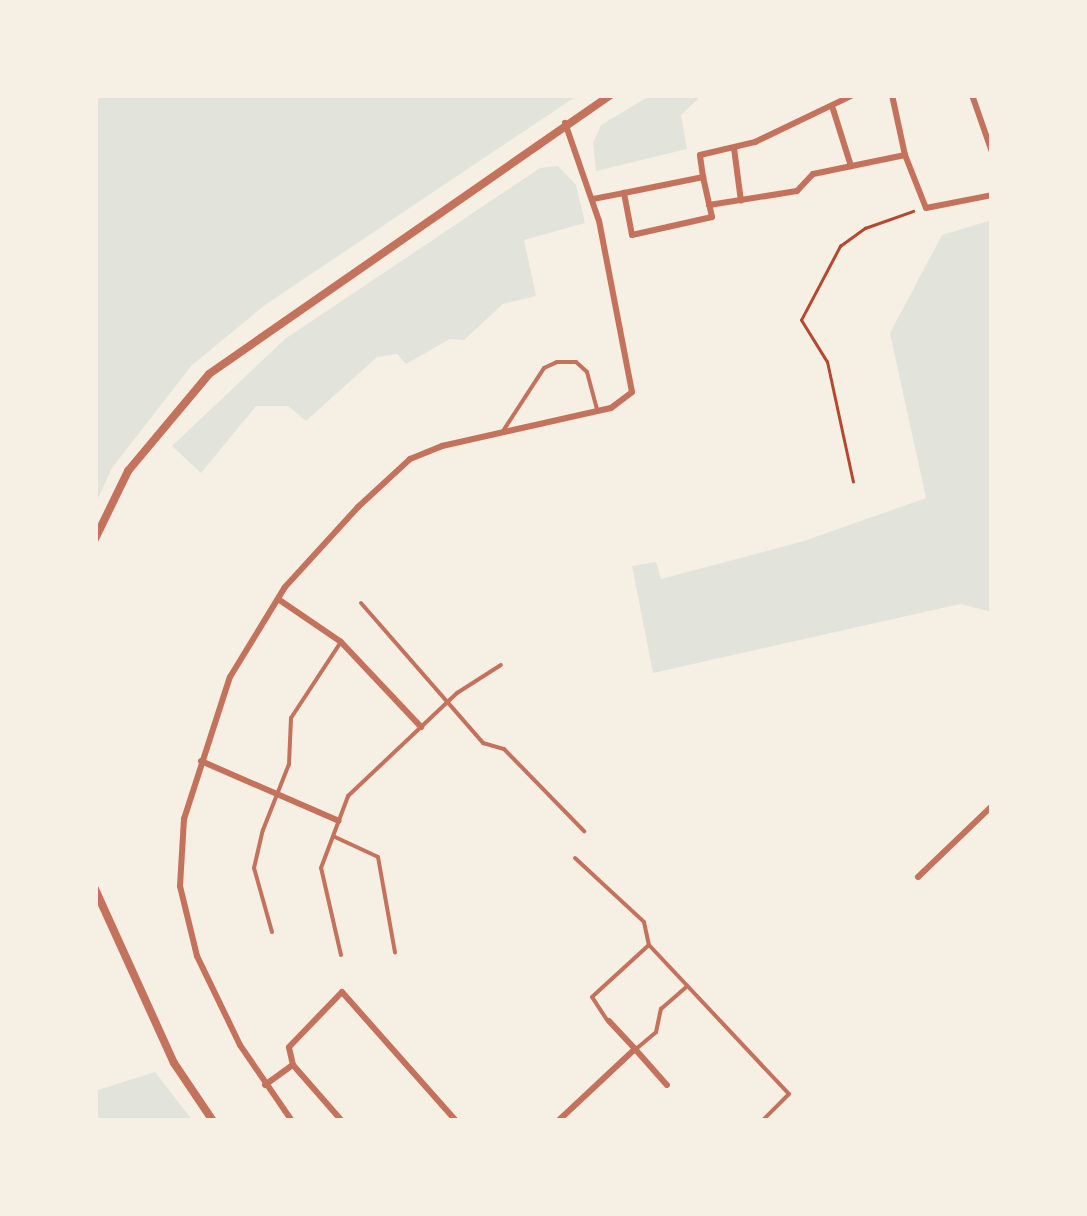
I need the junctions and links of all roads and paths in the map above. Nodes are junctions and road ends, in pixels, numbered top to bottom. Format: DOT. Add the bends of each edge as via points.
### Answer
graph roads {
  1 [pos="610,95"];
  2 [pos="853,95"];
  3 [pos="892,95"];
  4 [pos="972,95"];
  5 [pos="834,108"];
  6 [pos="565,123"];
  7 [pos="734,148"];
  8 [pos="992,152"];
  9 [pos="905,155"];
  10 [pos="851,166"];
  11 [pos="703,177"];
  12 [pos="624,192"];
  13 [pos="992,194"];
  14 [pos="593,199"];
  15 [pos="741,203"];
  16 [pos="709,205"];
  17 [pos="926,208"];
  18 [pos="598,410"];
  19 [pos="502,431"];
  20 [pos="854,482"];
  21 [pos="95,540"];
  22 [pos="278,599"];
  23 [pos="361,604"];
  24 [pos="341,642"];
  25 [pos="501,664"];
  26 [pos="446,704"];
  27 [pos="421,727"];
  28 [pos="201,762"];
  29 [pos="277,791"];
  30 [pos="992,806"];
  31 [pos="339,822"];
  32 [pos="584,830"];
  33 [pos="334,836"];
  34 [pos="575,858"];
  35 [pos="918,877"];
  36 [pos="95,890"];
  37 [pos="272,932"];
  38 [pos="648,945"];
  39 [pos="395,952"];
  40 [pos="341,955"];
  41 [pos="687,986"];
  42 [pos="609,1022"];
  43 [pos="636,1050"];
  44 [pos="293,1065"];
  45 [pos="265,1085"];
  46 [pos="667,1085"];
  47 [pos="213,1121"];
  48 [pos="292,1121"];
  49 [pos="342,1121"];
  50 [pos="456,1121"];
  51 [pos="558,1121"];
  52 [pos="762,1121"];
  1 -- 6 [label="street"];
  2 -- 5 [label="street"];
  3 -- 9 [label="street"];
  4 -- 8 [label="street"];
  5 -- 7 [label="street"];
  5 -- 10 [label="street"];
  6 -- 14 [label="street"];
  6 -- 21 [label="street" via="209,374 128,471"];
  7 -- 11 [label="street" via="700,155"];
  7 -- 15 [label="street"];
  9 -- 10 [label="street"];
  9 -- 17 [label="street"];
  10 -- 15 [label="street" via="813,174 797,191"];
  11 -- 12 [label="street"];
  11 -- 16 [label="street"];
  12 -- 14 [label="street"];
  12 -- 16 [label="street" via="632,235 712,218"];
  13 -- 17 [label="street"];
  14 -- 18 [label="street" via="634,385 624,400"];
  15 -- 16 [label="street" via="734,198"];
  17 -- 20 [label="path" via="866,228 840,246 801,320 827,362"];
  18 -- 19 [label="street"];
  18 -- 19 [label="lane" via="587,372 576,362 557,362 544,368"];
  19 -- 22 [label="street" via="410,460 343,521"];
  22 -- 24 [label="street"];
  22 -- 28 [label="street" via="230,676"];
  23 -- 26 [label="lane"];
  24 -- 27 [label="street"];
  24 -- 29 [label="lane" via="292,718 289,764"];
  25 -- 26 [label="lane"];
  26 -- 27 [label="lane"];
  26 -- 32 [label="lane" via="482,743 504,749"];
  27 -- 31 [label="lane" via="348,796"];
  28 -- 29 [label="street"];
  28 -- 45 [label="street" via="180,840 184,908 220,1008"];
  29 -- 31 [label="street"];
  29 -- 37 [label="lane" via="254,868"];
  30 -- 35 [label="street"];
  31 -- 33 [label="lane"];
  33 -- 39 [label="lane" via="378,857"];
  33 -- 40 [label="lane" via="322,886"];
  34 -- 38 [label="lane" via="644,922"];
  36 -- 47 [label="street" via="174,1063"];
  38 -- 41 [label="lane"];
  38 -- 42 [label="lane" via="592,997"];
  41 -- 43 [label="lane" via="661,1009 656,1032"];
  41 -- 52 [label="lane" via="789,1094"];
  42 -- 43 [label="street"];
  43 -- 46 [label="street"];
  43 -- 51 [label="street"];
  44 -- 45 [label="street"];
  44 -- 49 [label="street"];
  44 -- 50 [label="street" via="291,1039 342,992"];
  45 -- 48 [label="street"];
}
